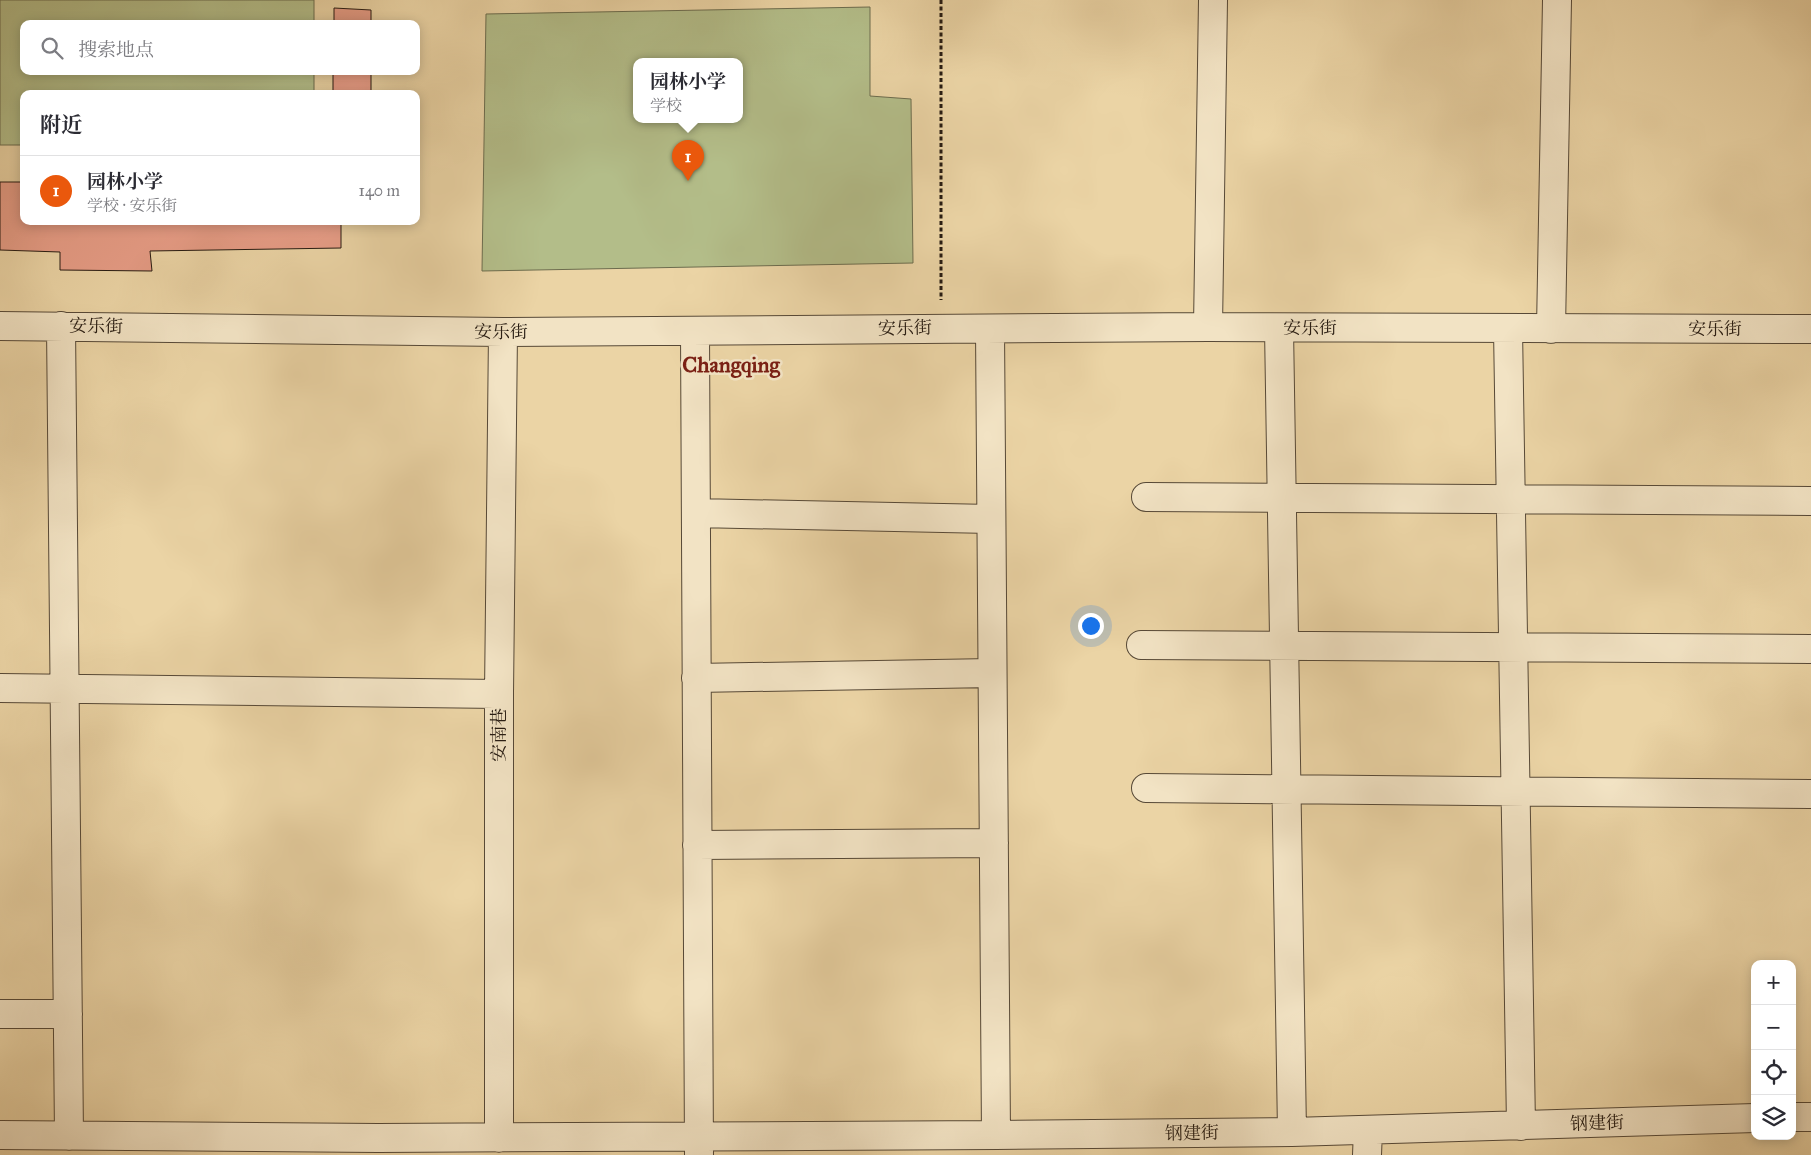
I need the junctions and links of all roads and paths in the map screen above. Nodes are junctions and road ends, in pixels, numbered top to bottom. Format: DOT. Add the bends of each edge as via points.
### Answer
graph roads {
  1 [pos="941,0"];
  2 [pos="1213,0"];
  3 [pos="1558,0"];
  4 [pos="0,326"];
  5 [pos="61,326"];
  6 [pos="1208,327"];
  7 [pos="941,328"];
  8 [pos="1279,328"];
  9 [pos="990,329"];
  10 [pos="1508,329"];
  11 [pos="1552,329"];
  12 [pos="1811,329"];
  13 [pos="694,331"];
  14 [pos="503,332"];
  15 [pos="1146,497"];
  16 [pos="1282,498"];
  17 [pos="1511,499"];
  18 [pos="1811,501"];
  19 [pos="696,513"];
  20 [pos="991,519"];
  21 [pos="1141,644"];
  22 [pos="1284,646"];
  23 [pos="1514,647"];
  24 [pos="1811,649"];
  25 [pos="992,673"];
  26 [pos="696,678"];
  27 [pos="0,688"];
  28 [pos="64,689"];
  29 [pos="499,694"];
  30 [pos="1146,788"];
  31 [pos="1286,789"];
  32 [pos="1516,791"];
  33 [pos="1811,794"];
  34 [pos="994,842"];
  35 [pos="697,845"];
  36 [pos="0,1014"];
  37 [pos="68,1014"];
  38 [pos="1811,1116"];
  39 [pos="1796,1117"];
  40 [pos="1751,1118"];
  41 [pos="1521,1126"];
  42 [pos="1292,1132"];
  43 [pos="0,1135"];
  44 [pos="996,1135"];
  45 [pos="69,1136"];
  46 [pos="499,1138"];
  47 [pos="1368,1143"];
  48 [pos="1151,1144"];
  49 [pos="378,1146"];
  50 [pos="699,1146"];
  1 -- 7 [label="path"];
  2 -- 6 [label="street"];
  3 -- 11 [label="street"];
  4 -- 5 [label="street, 安乐街"];
  5 -- 14 [label="street, 安乐街"];
  5 -- 28 [label="street"];
  6 -- 8 [label="street, 安乐街"];
  6 -- 9 [label="street, 安乐街"];
  7 -- 9 [label="street, 安乐街"];
  7 -- 13 [label="street, 安乐街"];
  8 -- 10 [label="street, 安乐街"];
  8 -- 16 [label="street"];
  9 -- 20 [label="street"];
  10 -- 11 [label="street, 安乐街"];
  10 -- 17 [label="street"];
  11 -- 12 [label="street, 安乐街"];
  13 -- 14 [label="street, 安乐街"];
  13 -- 19 [label="street"];
  14 -- 29 [label="street, 安南巷"];
  15 -- 16 [label="street"];
  16 -- 17 [label="street"];
  16 -- 22 [label="street"];
  17 -- 18 [label="street"];
  17 -- 23 [label="street"];
  19 -- 20 [label="street"];
  19 -- 26 [label="street"];
  20 -- 25 [label="street"];
  21 -- 22 [label="street"];
  22 -- 23 [label="street"];
  22 -- 31 [label="street"];
  23 -- 24 [label="street"];
  23 -- 32 [label="street"];
  25 -- 26 [label="street"];
  25 -- 34 [label="street"];
  26 -- 35 [label="street"];
  27 -- 28 [label="street"];
  28 -- 29 [label="street"];
  28 -- 37 [label="street"];
  29 -- 46 [label="street, 安南巷"];
  30 -- 31 [label="street"];
  31 -- 32 [label="street"];
  31 -- 42 [label="street"];
  32 -- 33 [label="street"];
  32 -- 41 [label="street"];
  34 -- 35 [label="street"];
  34 -- 44 [label="street"];
  35 -- 50 [label="street"];
  36 -- 37 [label="street"];
  37 -- 45 [label="street"];
  38 -- 39 [label="street"];
  40 -- 41 [label="street, 钢建街"];
  41 -- 47 [label="street, 钢建街"];
  42 -- 47 [label="street, 钢建街"];
  42 -- 48 [label="street, 钢建街"];
  43 -- 45 [label="street, 钢建街"];
  44 -- 48 [label="street, 钢建街"];
  44 -- 50 [label="street, 钢建街"];
  45 -- 49 [label="street, 钢建街"];
  46 -- 49 [label="street, 钢建街"];
  46 -- 50 [label="street, 钢建街"];
}
